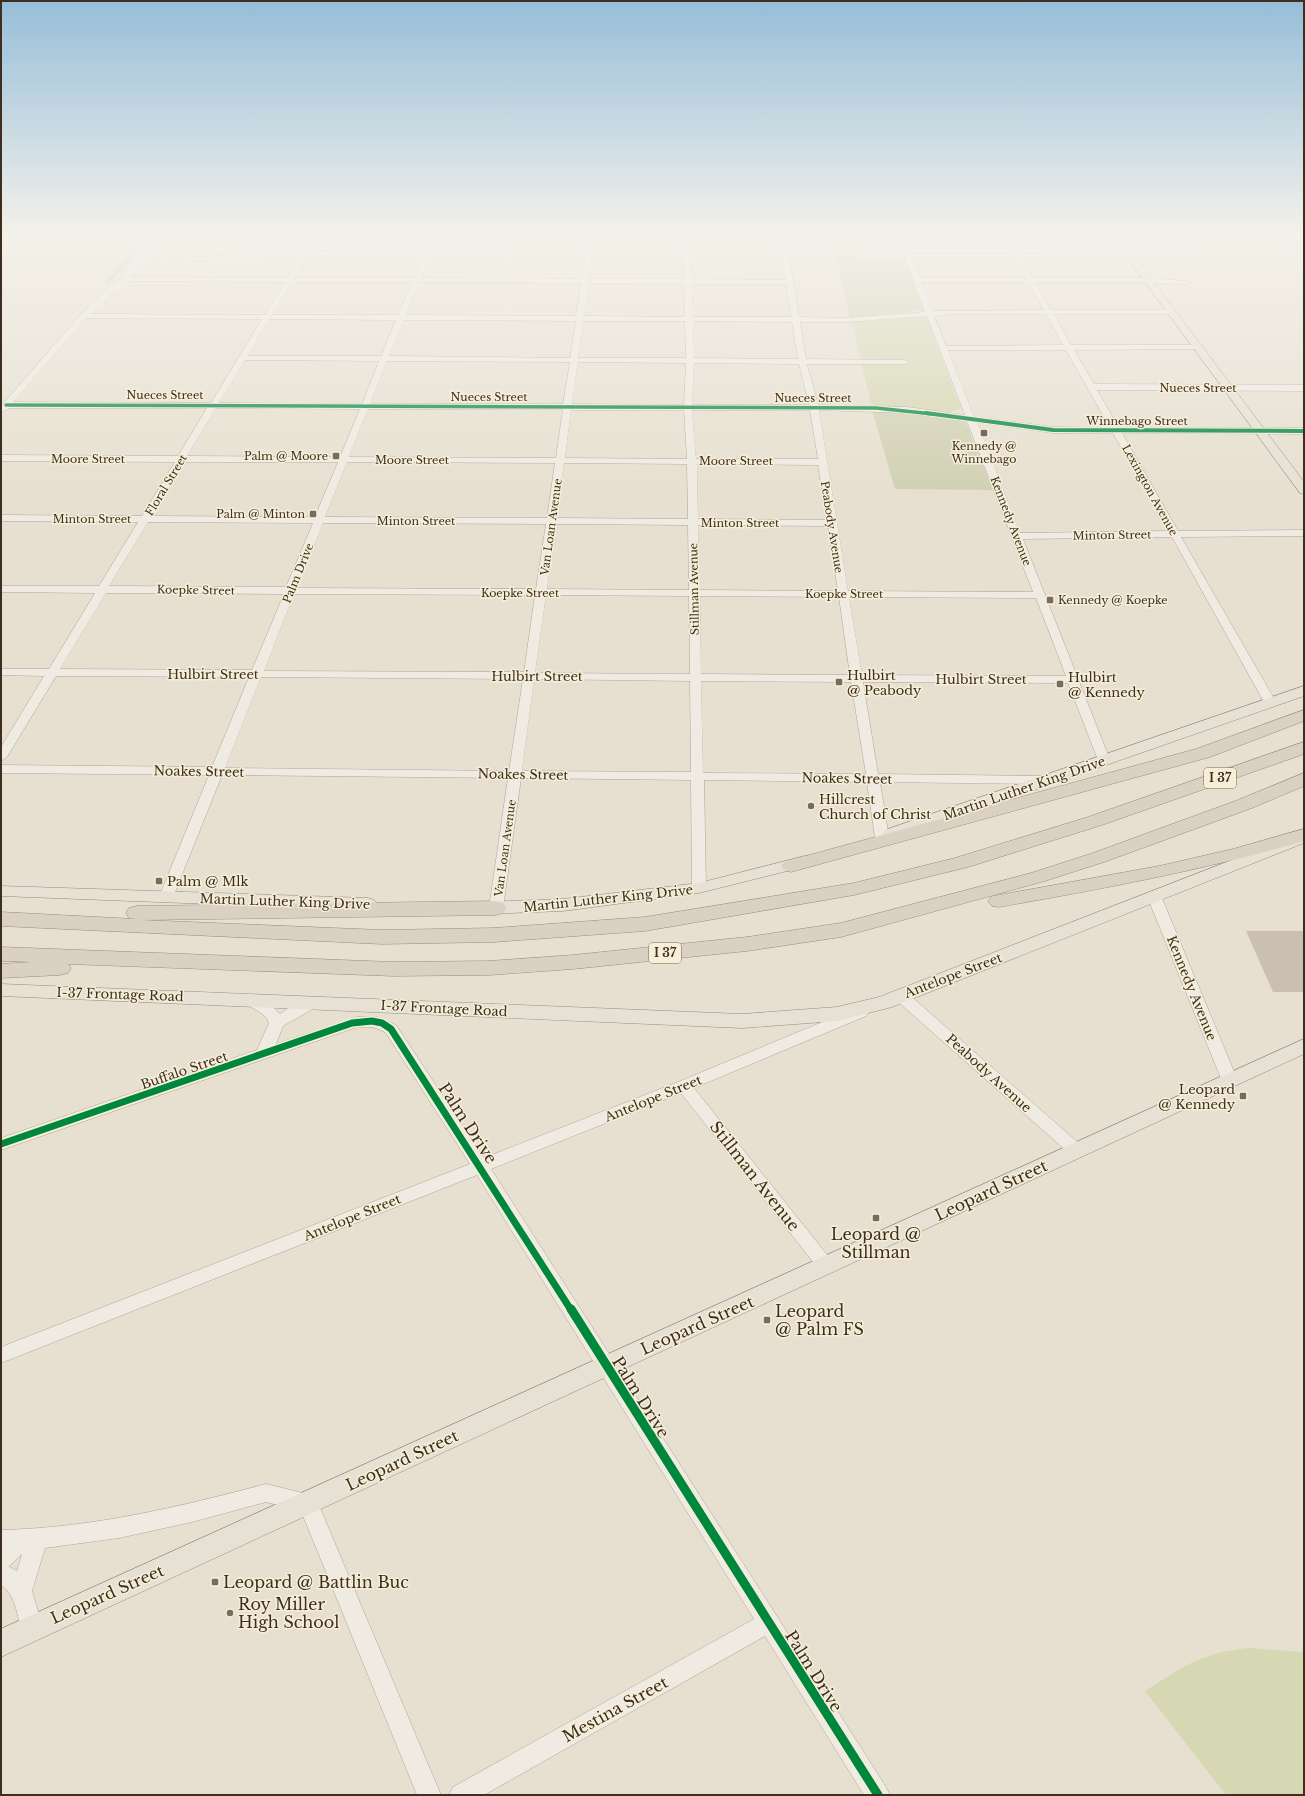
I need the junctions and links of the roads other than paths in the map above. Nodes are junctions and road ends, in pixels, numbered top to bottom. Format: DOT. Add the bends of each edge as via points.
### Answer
graph roads {
  1 [pos="80,321"];
  2 [pos="265,321"];
  3 [pos="400,321"];
  4 [pos="582,321"];
  5 [pos="689,321"];
  6 [pos="795,321"];
  7 [pos="933,321"];
  8 [pos="1055,321"];
  9 [pos="1177,321"];
  10 [pos="1070,347"];
  11 [pos="1198,347"];
  12 [pos="943,348"];
  13 [pos="242,358"];
  14 [pos="385,359"];
  15 [pos="575,360"];
  16 [pos="690,361"];
  17 [pos="802,361"];
  18 [pos="905,362"];
  19 [pos="1092,387"];
  20 [pos="1228,388"];
  21 [pos="1304,388"];
  22 [pos="214,405"];
  23 [pos="366,406"];
  24 [pos="569,407"];
  25 [pos="4,408"];
  26 [pos="688,408"];
  27 [pos="814,408"];
  28 [pos="971,419"];
  29 [pos="1117,430"];
  30 [pos="1260,431"];
  31 [pos="1304,431"];
  32 [pos="1,458"];
  33 [pos="181,459"];
  34 [pos="344,460"];
  35 [pos="561,460"];
  36 [pos="692,461"];
  37 [pos="822,462"];
  38 [pos="1304,490"];
  39 [pos="1,518"];
  40 [pos="145,519"];
  41 [pos="319,520"];
  42 [pos="552,522"];
  43 [pos="693,523"];
  44 [pos="832,523"];
  45 [pos="1304,533"];
  46 [pos="1175,534"];
  47 [pos="1016,536"];
  48 [pos="1,589"];
  49 [pos="103,589"];
  50 [pos="290,592"];
  51 [pos="542,593"];
  52 [pos="694,594"];
  53 [pos="843,594"];
  54 [pos="1040,595"];
  55 [pos="1,672"];
  56 [pos="52,672"];
  57 [pos="257,674"];
  58 [pos="530,676"];
  59 [pos="695,677"];
  60 [pos="856,678"];
  61 [pos="1073,680"];
  62 [pos="1304,691"];
  63 [pos="1270,702"];
  64 [pos="1304,715"];
  65 [pos="1304,726"];
  66 [pos="1304,748"];
  67 [pos="1,757"];
  68 [pos="1104,760"];
  69 [pos="1,769"];
  70 [pos="218,771"];
  71 [pos="516,774"];
  72 [pos="697,776"];
  73 [pos="872,778"];
  74 [pos="1304,779"];
  75 [pos="1046,780"];
  76 [pos="1304,786"];
  77 [pos="1245,804"];
  78 [pos="1135,806"];
  79 [pos="1304,836"];
  80 [pos="882,838"];
  81 [pos="791,866"];
  82 [pos="699,888"];
  83 [pos="1,891"];
  84 [pos="1154,896"];
  85 [pos="166,897"];
  86 [pos="496,908"];
  87 [pos="1,915"];
  88 [pos="1,919"];
  89 [pos="841,930"];
  90 [pos="1,954"];
  91 [pos="320,967"];
  92 [pos="1,971"];
  93 [pos="1,990"];
  94 [pos="249,999"];
  95 [pos="893,999"];
  96 [pos="313,1002"];
  97 [pos="375,1021"];
  98 [pos="277,1023"];
  99 [pos="1304,1046"];
  100 [pos="263,1055"];
  101 [pos="1230,1081"];
  102 [pos="684,1086"];
  103 [pos="1,1144"];
  104 [pos="1077,1151"];
  105 [pos="480,1166"];
  106 [pos="826,1266"];
  107 [pos="1,1355"];
  108 [pos="606,1366"];
  109 [pos="308,1503"];
  110 [pos="30,1539"];
  111 [pos="1,1540"];
  112 [pos="1,1559"];
  113 [pos="1,1574"];
  114 [pos="22,1590"];
  115 [pos="768,1623"];
  116 [pos="32,1628"];
  117 [pos="1,1642"];
  118 [pos="429,1795"];
  119 [pos="461,1795"];
  120 [pos="878,1795"];
  1 -- 25 [label="street"];
  2 -- 13 [label="street, Floral Street"];
  3 -- 14 [label="street, Palm Drive"];
  4 -- 15 [label="street, Van Loan Avenue"];
  5 -- 16 [label="street, Stillman Avenue"];
  6 -- 17 [label="street, Peabody Avenue"];
  7 -- 12 [label="street, Kennedy Avenue"];
  8 -- 10 [label="street, Lexington Avenue"];
  9 -- 11 [label="main road"];
  10 -- 11 [label="street"];
  10 -- 12 [label="street"];
  10 -- 19 [label="street, Lexington Avenue"];
  11 -- 20 [label="main road"];
  12 -- 28 [label="street, Kennedy Avenue"];
  13 -- 14 [label="street"];
  13 -- 22 [label="street, Floral Street"];
  14 -- 15 [label="street"];
  14 -- 23 [label="street, Palm Drive"];
  15 -- 16 [label="street"];
  15 -- 24 [label="street, Van Loan Avenue"];
  16 -- 17 [label="street"];
  16 -- 26 [label="street, Stillman Avenue"];
  17 -- 18 [label="street"];
  17 -- 27 [label="street, Peabody Avenue"];
  19 -- 20 [label="street, Nueces Street"];
  19 -- 29 [label="street, Lexington Avenue"];
  20 -- 21 [label="street, Nueces Street"];
  20 -- 30 [label="main road"];
  22 -- 23 [label="street, Nueces Street"];
  22 -- 25 [label="street, Nueces Street"];
  22 -- 33 [label="street, Floral Street"];
  23 -- 24 [label="street, Nueces Street"];
  23 -- 34 [label="street, Palm Drive"];
  24 -- 26 [label="street, Nueces Street"];
  24 -- 35 [label="street, Van Loan Avenue"];
  26 -- 27 [label="street, Nueces Street"];
  26 -- 36 [label="street, Stillman Avenue"];
  27 -- 28 [label="street, Nueces Street" via="907,410"];
  27 -- 37 [label="street, Peabody Avenue"];
  28 -- 29 [label="street, Winnebago Street" via="1053,430"];
  28 -- 47 [label="street, Kennedy Avenue"];
  29 -- 30 [label="street, Winnebago Street"];
  29 -- 46 [label="street, Lexington Avenue"];
  30 -- 31 [label="street, Winnebago Street"];
  30 -- 38 [label="main road"];
  32 -- 33 [label="street, Moore Street"];
  33 -- 34 [label="street, Moore Street"];
  33 -- 40 [label="street, Floral Street"];
  34 -- 35 [label="street, Moore Street"];
  34 -- 41 [label="street, Palm Drive"];
  35 -- 36 [label="street, Moore Street"];
  35 -- 42 [label="street, Van Loan Avenue"];
  36 -- 37 [label="street, Moore Street"];
  36 -- 43 [label="street, Stillman Avenue"];
  37 -- 44 [label="street, Peabody Avenue"];
  39 -- 40 [label="street, Minton Street"];
  40 -- 41 [label="street, Minton Street"];
  40 -- 49 [label="street, Floral Street"];
  41 -- 42 [label="street, Minton Street"];
  41 -- 50 [label="street, Palm Drive"];
  42 -- 43 [label="street, Minton Street"];
  42 -- 51 [label="street, Van Loan Avenue"];
  43 -- 44 [label="street, Minton Street"];
  43 -- 52 [label="street, Stillman Avenue"];
  44 -- 53 [label="street, Peabody Avenue"];
  45 -- 46 [label="street, Minton Street"];
  46 -- 47 [label="street, Minton Street"];
  46 -- 63 [label="street, Lexington Avenue"];
  47 -- 54 [label="street, Kennedy Avenue"];
  48 -- 49 [label="street, Koepke Street"];
  49 -- 50 [label="street, Koepke Street"];
  49 -- 56 [label="street, Floral Street"];
  50 -- 51 [label="street, Koepke Street"];
  50 -- 57 [label="street, Palm Drive"];
  51 -- 52 [label="street, Koepke Street"];
  51 -- 58 [label="street, Van Loan Avenue"];
  52 -- 53 [label="street, Koepke Street"];
  52 -- 59 [label="street, Stillman Avenue"];
  53 -- 54 [label="street, Koepke Street"];
  53 -- 60 [label="street, Peabody Avenue"];
  54 -- 61 [label="street, Kennedy Avenue"];
  55 -- 56 [label="street, Hulbirt Street"];
  56 -- 57 [label="street, Hulbirt Street"];
  56 -- 67 [label="street, Floral Street"];
  57 -- 58 [label="street, Hulbirt Street"];
  57 -- 70 [label="street, Palm Drive"];
  58 -- 59 [label="street, Hulbirt Street"];
  58 -- 71 [label="street, Van Loan Avenue"];
  59 -- 60 [label="street, Hulbirt Street"];
  59 -- 72 [label="street, Stillman Avenue"];
  60 -- 61 [label="street, Hulbirt Street"];
  60 -- 73 [label="street, Peabody Avenue"];
  61 -- 68 [label="street, Kennedy Avenue"];
  62 -- 63 [label="main road, Martin Luther King Drive"];
  63 -- 68 [label="main road, Martin Luther King Drive"];
  64 -- 81 [label="highway" via="1203,753"];
  65 -- 78 [label="highway"];
  66 -- 78 [label="highway, I 37"];
  68 -- 75 [label="main road, Martin Luther King Drive"];
  69 -- 70 [label="street, Noakes Street"];
  70 -- 71 [label="street, Noakes Street"];
  70 -- 85 [label="street, Palm Drive"];
  71 -- 72 [label="street, Noakes Street"];
  71 -- 86 [label="street, Van Loan Avenue"];
  72 -- 73 [label="street, Noakes Street"];
  72 -- 82 [label="street, Stillman Avenue"];
  73 -- 75 [label="street, Noakes Street"];
  73 -- 80 [label="street, Peabody Avenue"];
  74 -- 77 [label="highway, I 37"];
  75 -- 80 [label="main road, Martin Luther King Drive"];
  76 -- 77 [label="highway"];
  77 -- 89 [label="highway, I 37" via="1100,858"];
  78 -- 88 [label="highway, I 37" via="961,863 862,887 645,924 494,935 382,937"];
  79 -- 84 [label="main road, Antelope Street"];
  79 -- 89 [label="highway" via="1159,872"];
  80 -- 81 [label="main road, Martin Luther King Drive"];
  81 -- 82 [label="main road, Martin Luther King Drive"];
  82 -- 86 [label="main road, Martin Luther King Drive" via="563,906"];
  83 -- 85 [label="main road, Martin Luther King Drive"];
  84 -- 95 [label="main road, Antelope Street"];
  84 -- 101 [label="street, Kennedy Avenue"];
  85 -- 86 [label="main road, Martin Luther King Drive"];
  86 -- 87 [label="highway"];
  89 -- 91 [label="highway, I 37" via="747,944 489,968"];
  90 -- 91 [label="highway, I 37"];
  91 -- 92 [label="highway" via="103,967"];
  93 -- 94 [label="main road, I-37 Frontage Road"];
  94 -- 96 [label="main road, I-37 Frontage Road"];
  94 -- 98 [label="street" via="266,1007"];
  95 -- 96 [label="main road, I-37 Frontage Road" via="837,1014 742,1021"];
  95 -- 102 [label="street, Antelope Street"];
  95 -- 104 [label="street, Peabody Avenue"];
  96 -- 98 [label="street"];
  97 -- 100 [label="street, Buffalo Street" via="365,1020"];
  97 -- 105 [label="street, Palm Drive" via="391,1029"];
  98 -- 100 [label="street"];
  99 -- 101 [label="main road, Leopard Street"];
  100 -- 103 [label="street, Buffalo Street"];
  101 -- 104 [label="main road, Leopard Street"];
  102 -- 105 [label="street, Antelope Street"];
  102 -- 106 [label="street, Stillman Avenue"];
  104 -- 106 [label="main road, Leopard Street"];
  105 -- 107 [label="street, Antelope Street"];
  105 -- 108 [label="street, Palm Drive"];
  106 -- 108 [label="main road, Leopard Street"];
  108 -- 109 [label="main road, Leopard Street"];
  108 -- 115 [label="street, Palm Drive"];
  109 -- 110 [label="street" via="266,1493 192,1513 126,1526"];
  109 -- 116 [label="main road, Leopard Street"];
  109 -- 118 [label="street"];
  110 -- 111 [label="street"];
  110 -- 112 [label="street"];
  110 -- 114 [label="street"];
  113 -- 114 [label="street" via="9,1577"];
  114 -- 116 [label="street"];
  115 -- 119 [label="street, Mestina Street"];
  115 -- 120 [label="street, Palm Drive"];
  116 -- 117 [label="main road, Leopard Street"];
}
